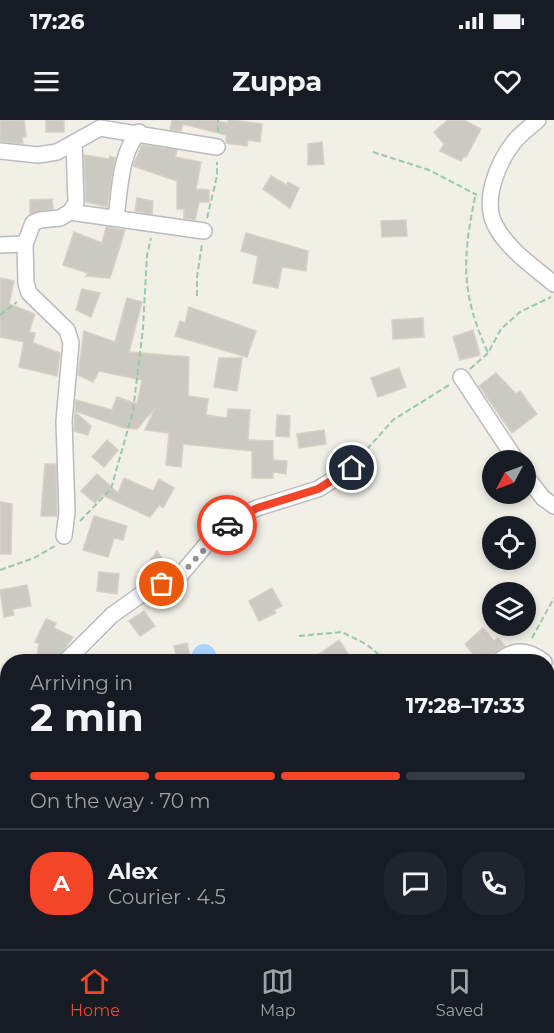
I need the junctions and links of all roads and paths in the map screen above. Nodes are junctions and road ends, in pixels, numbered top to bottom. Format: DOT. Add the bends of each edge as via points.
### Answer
graph roads {
  1 [pos="218,120"];
  2 [pos="538,120"];
  3 [pos="139,132"];
  4 [pos="74,143"];
  5 [pos="217,147"];
  6 [pos="0,151"];
  7 [pos="373,152"];
  8 [pos="476,194"];
  9 [pos="490,202"];
  10 [pos="70,212"];
  11 [pos="116,217"];
  12 [pos="157,225"];
  13 [pos="204,231"];
  14 [pos="25,244"];
  15 [pos="0,245"];
  16 [pos="554,284"];
  17 [pos="29,293"];
  18 [pos="197,296"];
  19 [pos="0,315"];
  20 [pos="488,353"];
  21 [pos="461,377"];
  22 [pos="509,450"];
  23 [pos="352,468"];
  24 [pos="536,489"];
  25 [pos="554,506"];
  26 [pos="64,536"];
  27 [pos="0,570"];
  28 [pos="554,598"];
  29 [pos="299,636"];
  30 [pos="519,651"];
  31 [pos="72,654"];
  32 [pos="378,654"];
  33 [pos="513,654"];
  34 [pos="533,654"];
  1 -- 5 [label="path"];
  2 -- 9 [label="street" via="514,141 498,169"];
  3 -- 4 [label="street" via="100,128"];
  3 -- 5 [label="street"];
  3 -- 11 [label="street" via="126,157"];
  4 -- 6 [label="street" via="57,152 38,155"];
  4 -- 10 [label="street" via="76,203"];
  5 -- 13 [label="path" via="217,176"];
  7 -- 8 [label="path" via="429,170"];
  8 -- 9 [label="path"];
  8 -- 20 [label="path" via="465,275 473,319"];
  9 -- 16 [label="street" via="494,223 504,238"];
  10 -- 11 [label="street"];
  10 -- 14 [label="street" via="33,223"];
  11 -- 12 [label="street"];
  12 -- 13 [label="street"];
  12 -- 26 [label="path" via="147,255 133,411 116,475 104,500"];
  13 -- 18 [label="path"];
  14 -- 15 [label="street"];
  14 -- 17 [label="street"];
  17 -- 19 [label="path"];
  17 -- 26 [label="street" via="67,330 71,343 64,421"];
  21 -- 22 [label="street"];
  23 -- 31 [label="street" via="318,489 233,519 178,578 146,591 112,615"];
  24 -- 25 [label="street"];
  26 -- 27 [label="path" via="57,545 34,558"];
  28 -- 30 [label="path" via="532,638"];
  29 -- 32 [label="path" via="342,632"];
  30 -- 33 [label="street"];
  30 -- 34 [label="street"];
}
